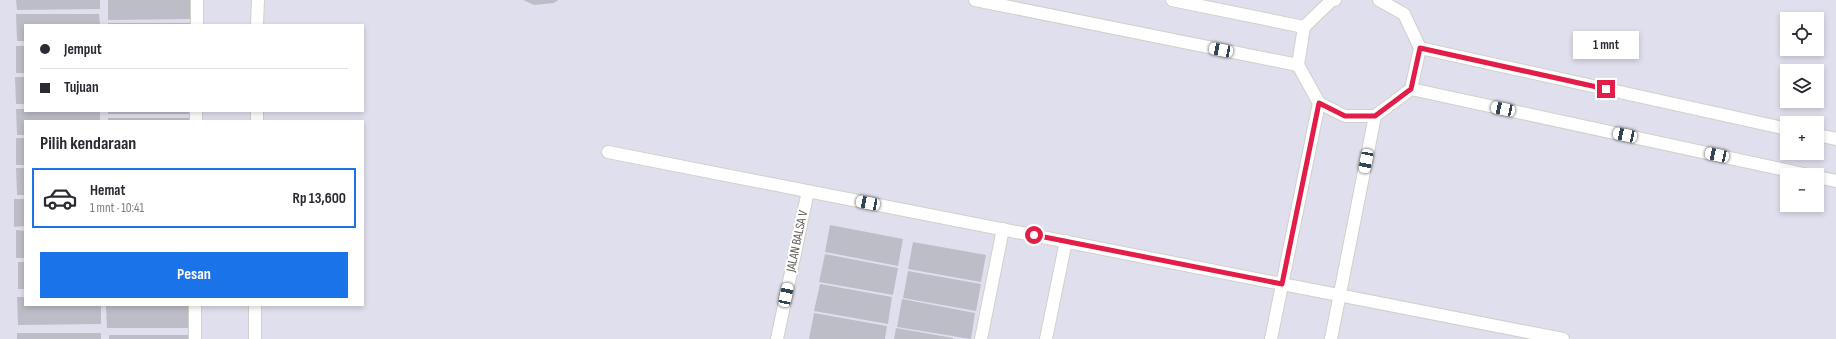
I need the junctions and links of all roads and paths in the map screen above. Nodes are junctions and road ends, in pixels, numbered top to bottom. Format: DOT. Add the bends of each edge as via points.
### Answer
graph roads {
  1 [pos="197,0"];
  2 [pos="975,0"];
  3 [pos="1172,0"];
  4 [pos="1335,0"];
  5 [pos="1379,0"];
  6 [pos="258,2"];
  7 [pos="197,24"];
  8 [pos="257,24"];
  9 [pos="1304,27"];
  10 [pos="1420,48"];
  11 [pos="1298,65"];
  12 [pos="1411,89"];
  13 [pos="1319,103"];
  14 [pos="1375,116"];
  15 [pos="1780,127"];
  16 [pos="1824,136"];
  17 [pos="1836,139"];
  18 [pos="608,152"];
  19 [pos="1780,169"];
  20 [pos="1824,178"];
  21 [pos="1836,181"];
  22 [pos="808,191"];
  23 [pos="1003,229"];
  24 [pos="1066,241"];
  25 [pos="1282,284"];
  26 [pos="1339,295"];
  27 [pos="195,306"];
  28 [pos="256,306"];
  29 [pos="1540,337"];
  30 [pos="195,339"];
  31 [pos="255,339"];
  32 [pos="777,339"];
  33 [pos="981,339"];
  34 [pos="1046,339"];
  35 [pos="1271,339"];
  36 [pos="1331,339"];
  37 [pos="1563,339"];
  1 -- 7 [label="street"];
  2 -- 11 [label="street"];
  3 -- 9 [label="street"];
  4 -- 9 [label="street"];
  5 -- 10 [label="street" via="1404,14"];
  6 -- 8 [label="street"];
  9 -- 11 [label="street"];
  10 -- 12 [label="street"];
  10 -- 15 [label="street"];
  11 -- 13 [label="street"];
  12 -- 14 [label="street"];
  12 -- 19 [label="street"];
  13 -- 14 [label="street" via="1345,116"];
  13 -- 25 [label="street"];
  14 -- 26 [label="street"];
  16 -- 17 [label="street"];
  18 -- 22 [label="street"];
  20 -- 21 [label="street"];
  22 -- 23 [label="street"];
  22 -- 32 [label="street, JALAN BALSA V"];
  23 -- 24 [label="street"];
  23 -- 33 [label="street"];
  24 -- 25 [label="street"];
  24 -- 34 [label="street"];
  25 -- 26 [label="street"];
  25 -- 35 [label="street"];
  26 -- 29 [label="street"];
  26 -- 36 [label="street"];
  27 -- 30 [label="street"];
  28 -- 31 [label="street"];
  29 -- 37 [label="street"];
}
